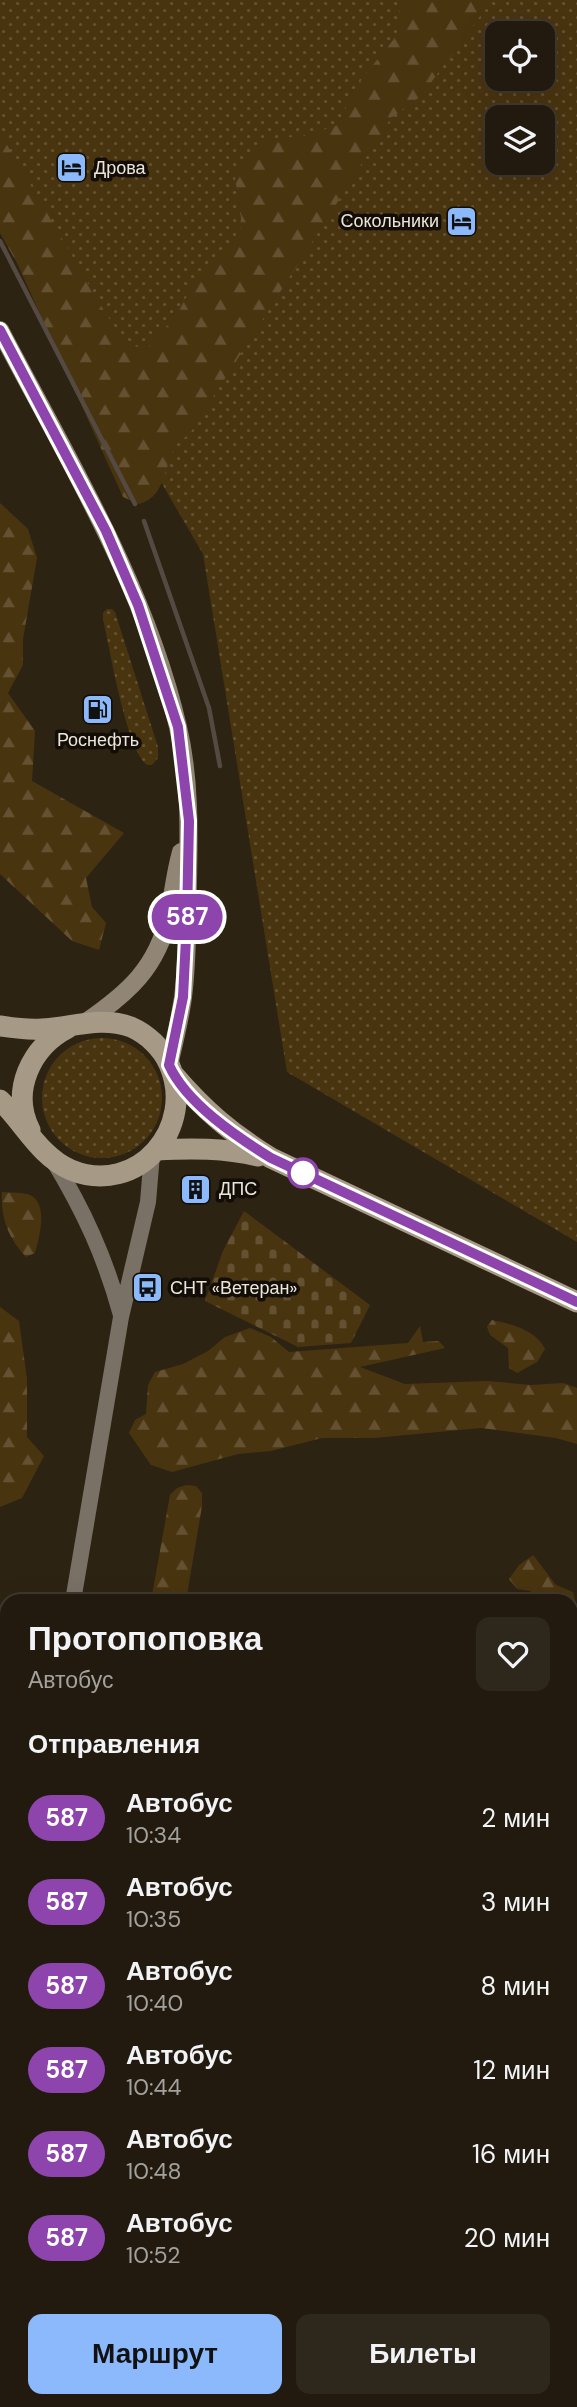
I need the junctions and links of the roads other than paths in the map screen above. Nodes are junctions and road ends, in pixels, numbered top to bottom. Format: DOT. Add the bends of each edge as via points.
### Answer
graph roads {
  1 [pos="0,330"];
  2 [pos="189,821"];
  3 [pos="80,1024"];
  4 [pos="0,1026"];
  5 [pos="171,1070"];
  6 [pos="0,1100"];
  7 [pos="36,1141"];
  8 [pos="155,1152"];
  9 [pos="51,1158"];
  10 [pos="271,1158"];
  11 [pos="577,1302"];
  12 [pos="121,1317"];
  13 [pos="74,1594"];
  1 -- 2 [label="main road" via="106,531 138,605 178,727"];
  2 -- 3 [label="main road" via="169,915 155,956 133,986"];
  2 -- 5 [label="main road" via="183,997"];
  3 -- 4 [label="highway" via="41,1029"];
  3 -- 5 [label="highway" via="115,1022 134,1028 165,1055"];
  3 -- 7 [label="highway" via="56,1034 41,1048 27,1074 23,1104"];
  5 -- 8 [label="highway" via="176,1115"];
  5 -- 10 [label="highway" via="202,1107"];
  6 -- 7 [label="highway"];
  7 -- 9 [label="highway"];
  8 -- 9 [label="highway" via="117,1174 72,1170"];
  8 -- 10 [label="highway" via="195,1147"];
  8 -- 12 [label="main road"];
  9 -- 12 [label="main road" via="90,1225"];
  10 -- 11 [label="highway"];
  12 -- 13 [label="main road"];
}
